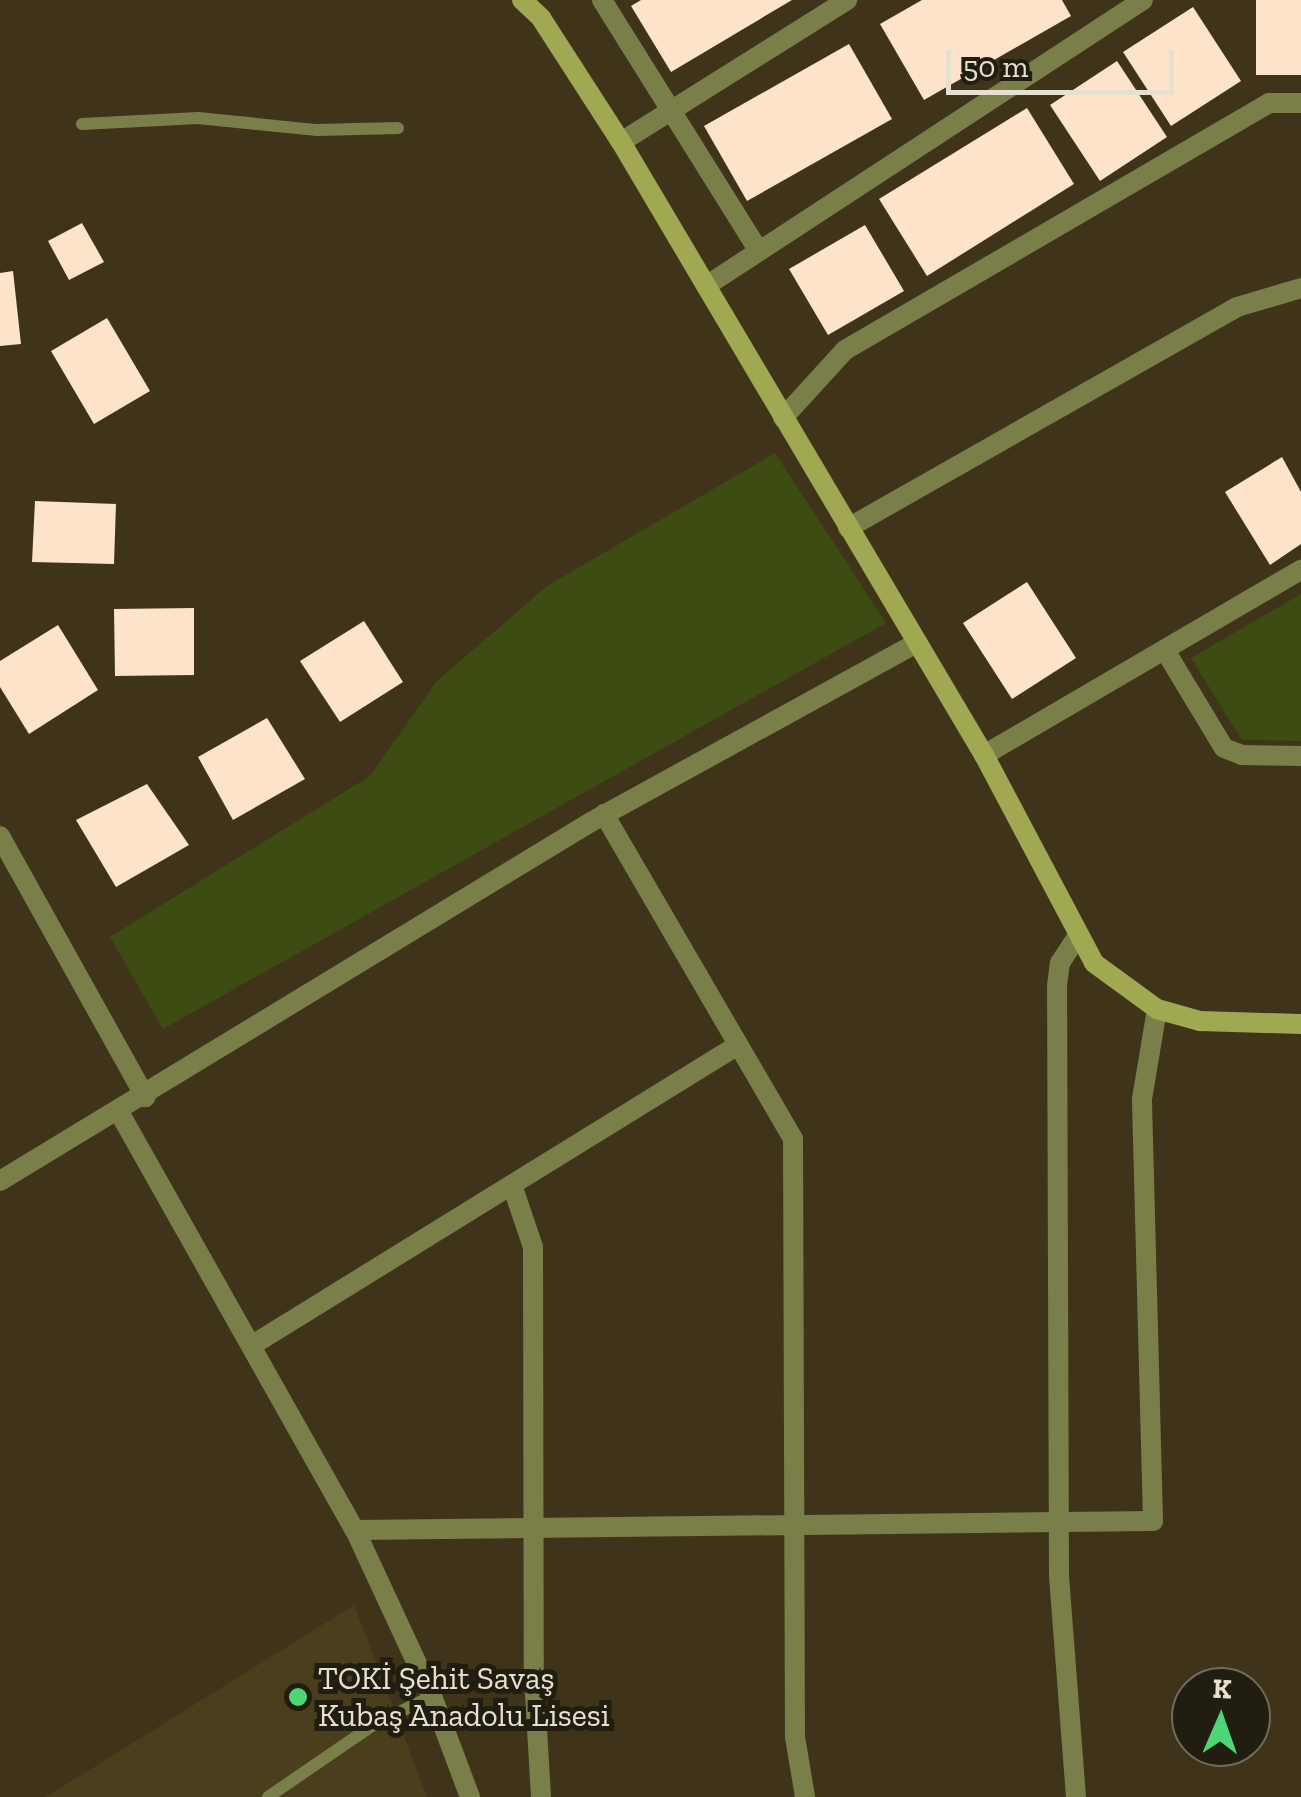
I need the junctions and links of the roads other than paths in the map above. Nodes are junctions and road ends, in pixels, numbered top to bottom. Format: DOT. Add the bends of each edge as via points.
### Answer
graph roads {
  1 [pos="522,0"];
  2 [pos="602,0"];
  3 [pos="847,0"];
  4 [pos="1143,0"];
  5 [pos="1301,102"];
  6 [pos="672,108"];
  7 [pos="82,124"];
  8 [pos="398,128"];
  9 [pos="621,142"];
  10 [pos="759,252"];
  11 [pos="706,286"];
  12 [pos="1301,288"];
  13 [pos="783,418"];
  14 [pos="848,528"];
  15 [pos="1301,570"];
  16 [pos="916,643"];
  17 [pos="1166,652"];
  18 [pos="984,755"];
  19 [pos="1301,756"];
  20 [pos="604,814"];
  21 [pos="0,836"];
  22 [pos="1076,938"];
  23 [pos="1156,1009"];
  24 [pos="1301,1024"];
  25 [pos="738,1045"];
  26 [pos="146,1097"];
  27 [pos="119,1112"];
  28 [pos="0,1182"];
  29 [pos="512,1185"];
  30 [pos="254,1344"];
  31 [pos="1060,1522"];
  32 [pos="794,1524"];
  33 [pos="537,1528"];
  34 [pos="355,1530"];
  35 [pos="432,1696"];
  36 [pos="268,1797"];
  37 [pos="470,1797"];
  38 [pos="542,1797"];
  39 [pos="805,1797"];
  40 [pos="1076,1797"];
  1 -- 9 [label="street" via="541,18"];
  2 -- 6 [label="street"];
  3 -- 6 [label="street"];
  4 -- 10 [label="street"];
  5 -- 13 [label="street" via="1269,103 845,350"];
  6 -- 9 [label="street"];
  6 -- 10 [label="street"];
  7 -- 8 [label="lane" via="198,118 317,130"];
  9 -- 11 [label="street"];
  10 -- 11 [label="street"];
  11 -- 13 [label="street"];
  12 -- 14 [label="street" via="1236,307"];
  13 -- 14 [label="street"];
  14 -- 16 [label="street"];
  15 -- 17 [label="street"];
  16 -- 18 [label="street"];
  16 -- 20 [label="street"];
  17 -- 18 [label="street"];
  17 -- 19 [label="street" via="1224,748 1242,755"];
  18 -- 22 [label="street"];
  20 -- 25 [label="street"];
  20 -- 26 [label="street"];
  21 -- 26 [label="street"];
  22 -- 23 [label="street" via="1123,990"];
  22 -- 31 [label="street" via="1057,974"];
  23 -- 24 [label="street" via="1200,1022"];
  23 -- 31 [label="street" via="1142,1099 1153,1521"];
  25 -- 29 [label="street"];
  25 -- 32 [label="street" via="793,1139"];
  26 -- 27 [label="street"];
  27 -- 28 [label="street"];
  27 -- 30 [label="street"];
  29 -- 30 [label="street"];
  29 -- 33 [label="street" via="533,1247"];
  30 -- 34 [label="street"];
  31 -- 32 [label="street"];
  31 -- 40 [label="street" via="1061,1630"];
  32 -- 33 [label="street"];
  32 -- 39 [label="street" via="795,1737"];
  33 -- 34 [label="street"];
  33 -- 38 [label="street" via="534,1676"];
  34 -- 35 [label="street"];
  35 -- 36 [label="lane" via="373,1726"];
  35 -- 37 [label="street"];
}
